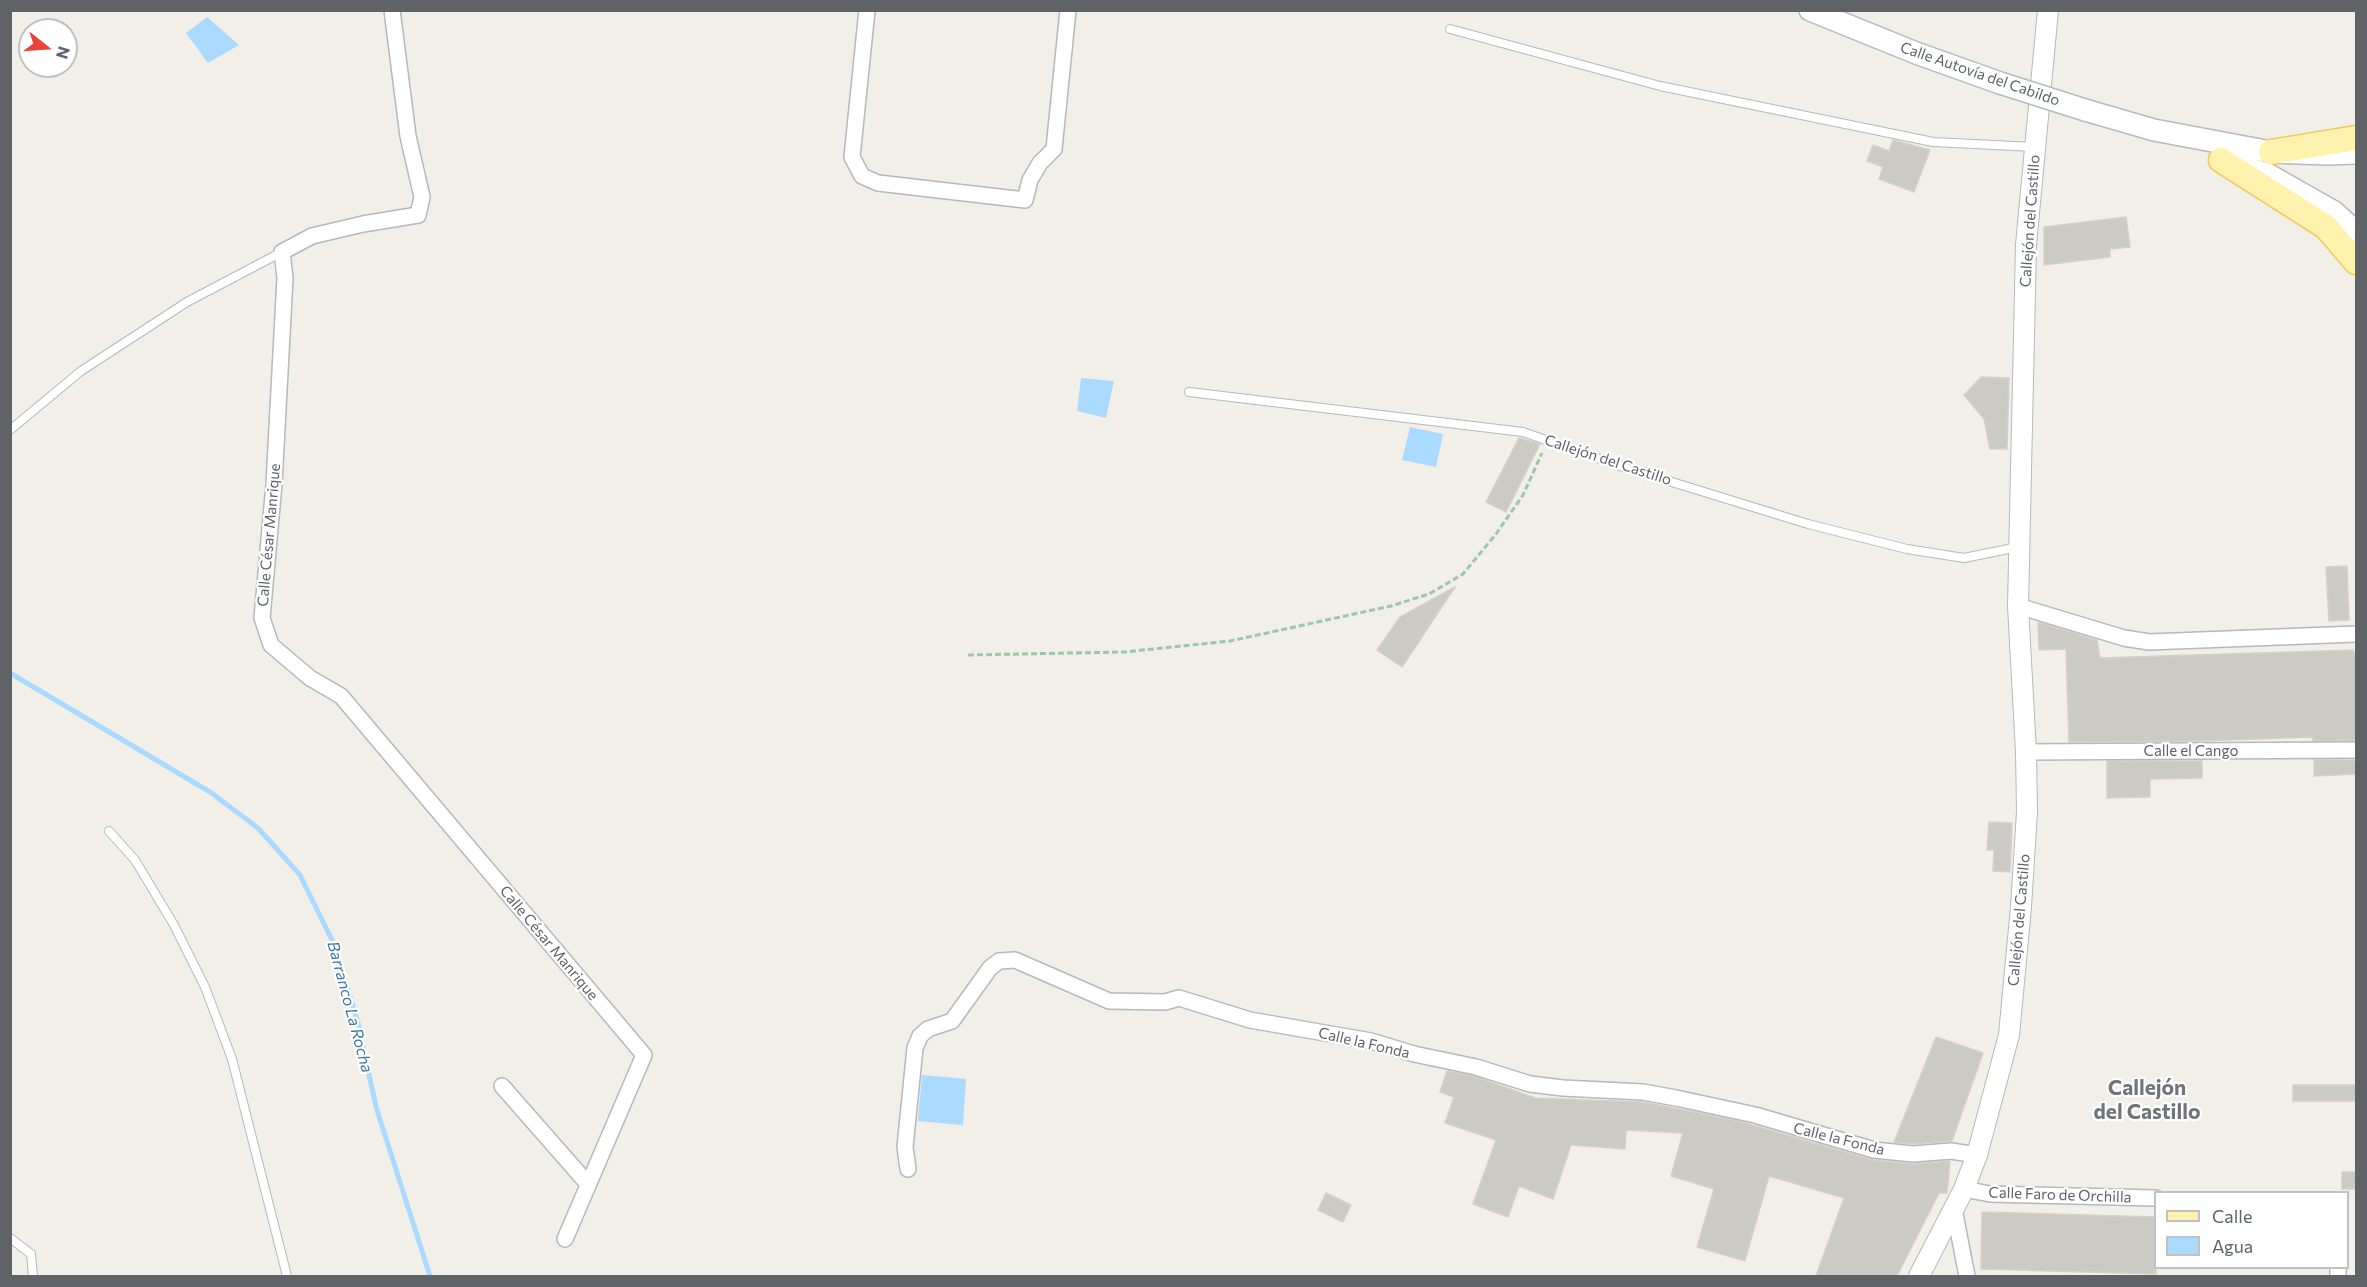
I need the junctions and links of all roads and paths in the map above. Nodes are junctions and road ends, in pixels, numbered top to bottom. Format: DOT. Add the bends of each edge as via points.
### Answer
graph roads {
  1 [pos="392,10"];
  2 [pos="867,10"];
  3 [pos="1068,10"];
  4 [pos="1810,10"];
  5 [pos="2048,10"];
  6 [pos="1450,29"];
  7 [pos="2154,130"];
  8 [pos="2356,138"];
  9 [pos="2035,147"];
  10 [pos="2271,152"];
  11 [pos="2356,153"];
  12 [pos="2221,160"];
  13 [pos="2356,232"];
  14 [pos="282,252"];
  15 [pos="2356,262"];
  16 [pos="1189,392"];
  17 [pos="10,430"];
  18 [pos="1547,440"];
  19 [pos="2018,547"];
  20 [pos="2018,606"];
  21 [pos="2356,634"];
  22 [pos="968,655"];
  23 [pos="2356,750"];
  24 [pos="2026,752"];
  25 [pos="109,831"];
  26 [pos="502,1086"];
  27 [pos="1977,1155"];
  28 [pos="908,1169"];
  29 [pos="588,1184"];
  30 [pos="1964,1189"];
  31 [pos="2154,1198"];
  32 [pos="1954,1209"];
  33 [pos="10,1238"];
  34 [pos="565,1239"];
  35 [pos="33,1276"];
  36 [pos="287,1276"];
  37 [pos="1919,1276"];
  38 [pos="1966,1276"];
  1 -- 14 [label="street" via="408,136 422,197 418,215 312,236"];
  2 -- 3 [label="street" via="852,157 862,176 878,183 1025,200 1030,180 1054,149"];
  4 -- 7 [label="main road, Calle Autovía del Cabildo, bridge" via="2000,83"];
  5 -- 9 [label="street, Callejón del Castillo"];
  6 -- 9 [label="lane, Callejón del Castillo" via="1660,86 1922,140"];
  7 -- 10 [label="main road, Calle Autovía del Cabildo"];
  7 -- 12 [label="main road, Calle Autovía del Cabildo"];
  8 -- 10 [label="main road"];
  9 -- 19 [label="street, Callejón del Castillo" via="2026,245"];
  10 -- 11 [label="main road, Calle Autovía del Cabildo"];
  12 -- 13 [label="main road, Calle Autovía del Cabildo" via="2267,174 2334,212"];
  12 -- 15 [label="main road" via="2326,227"];
  14 -- 17 [label="lane" via="188,302 81,371"];
  14 -- 29 [label="street, Calle César Manrique" via="285,278 274,484 262,618 271,645 310,678 341,696 644,1055"];
  16 -- 18 [label="lane, Callejón del Castillo" via="1523,432"];
  18 -- 19 [label="lane, Callejón del Castillo" via="1797,520 1907,549 1964,558"];
  18 -- 22 [label="path" via="1523,495 1496,534 1463,574 1429,594 1230,641 1124,652"];
  19 -- 20 [label="street, Callejón del Castillo"];
  20 -- 21 [label="street" via="2150,642"];
  20 -- 24 [label="street, Callejón del Castillo"];
  23 -- 24 [label="street, Calle el Cango"];
  24 -- 27 [label="street, Callejón del Castillo" via="2025,836 2009,1035"];
  25 -- 36 [label="lane" via="135,860 205,987 232,1059"];
  26 -- 29 [label="street"];
  27 -- 28 [label="street, Calle la Fonda" via="1874,1150 1755,1115 1676,1098 1530,1084 1371,1041 1250,1020 1179,998 1165,1002 1109,1001 1015,960 999,961 990,968 952,1021 920,1036 915,1048 905,1147"];
  27 -- 30 [label="street, Callejón del Castillo"];
  29 -- 34 [label="street"];
  30 -- 31 [label="street, Calle Faro de Orchilla" via="1990,1194"];
  30 -- 32 [label="street, Callejón del Castillo"];
  32 -- 37 [label="street, Callejón del Castillo"];
  32 -- 38 [label="street"];
  33 -- 35 [label="lane" via="31,1254"];
}
